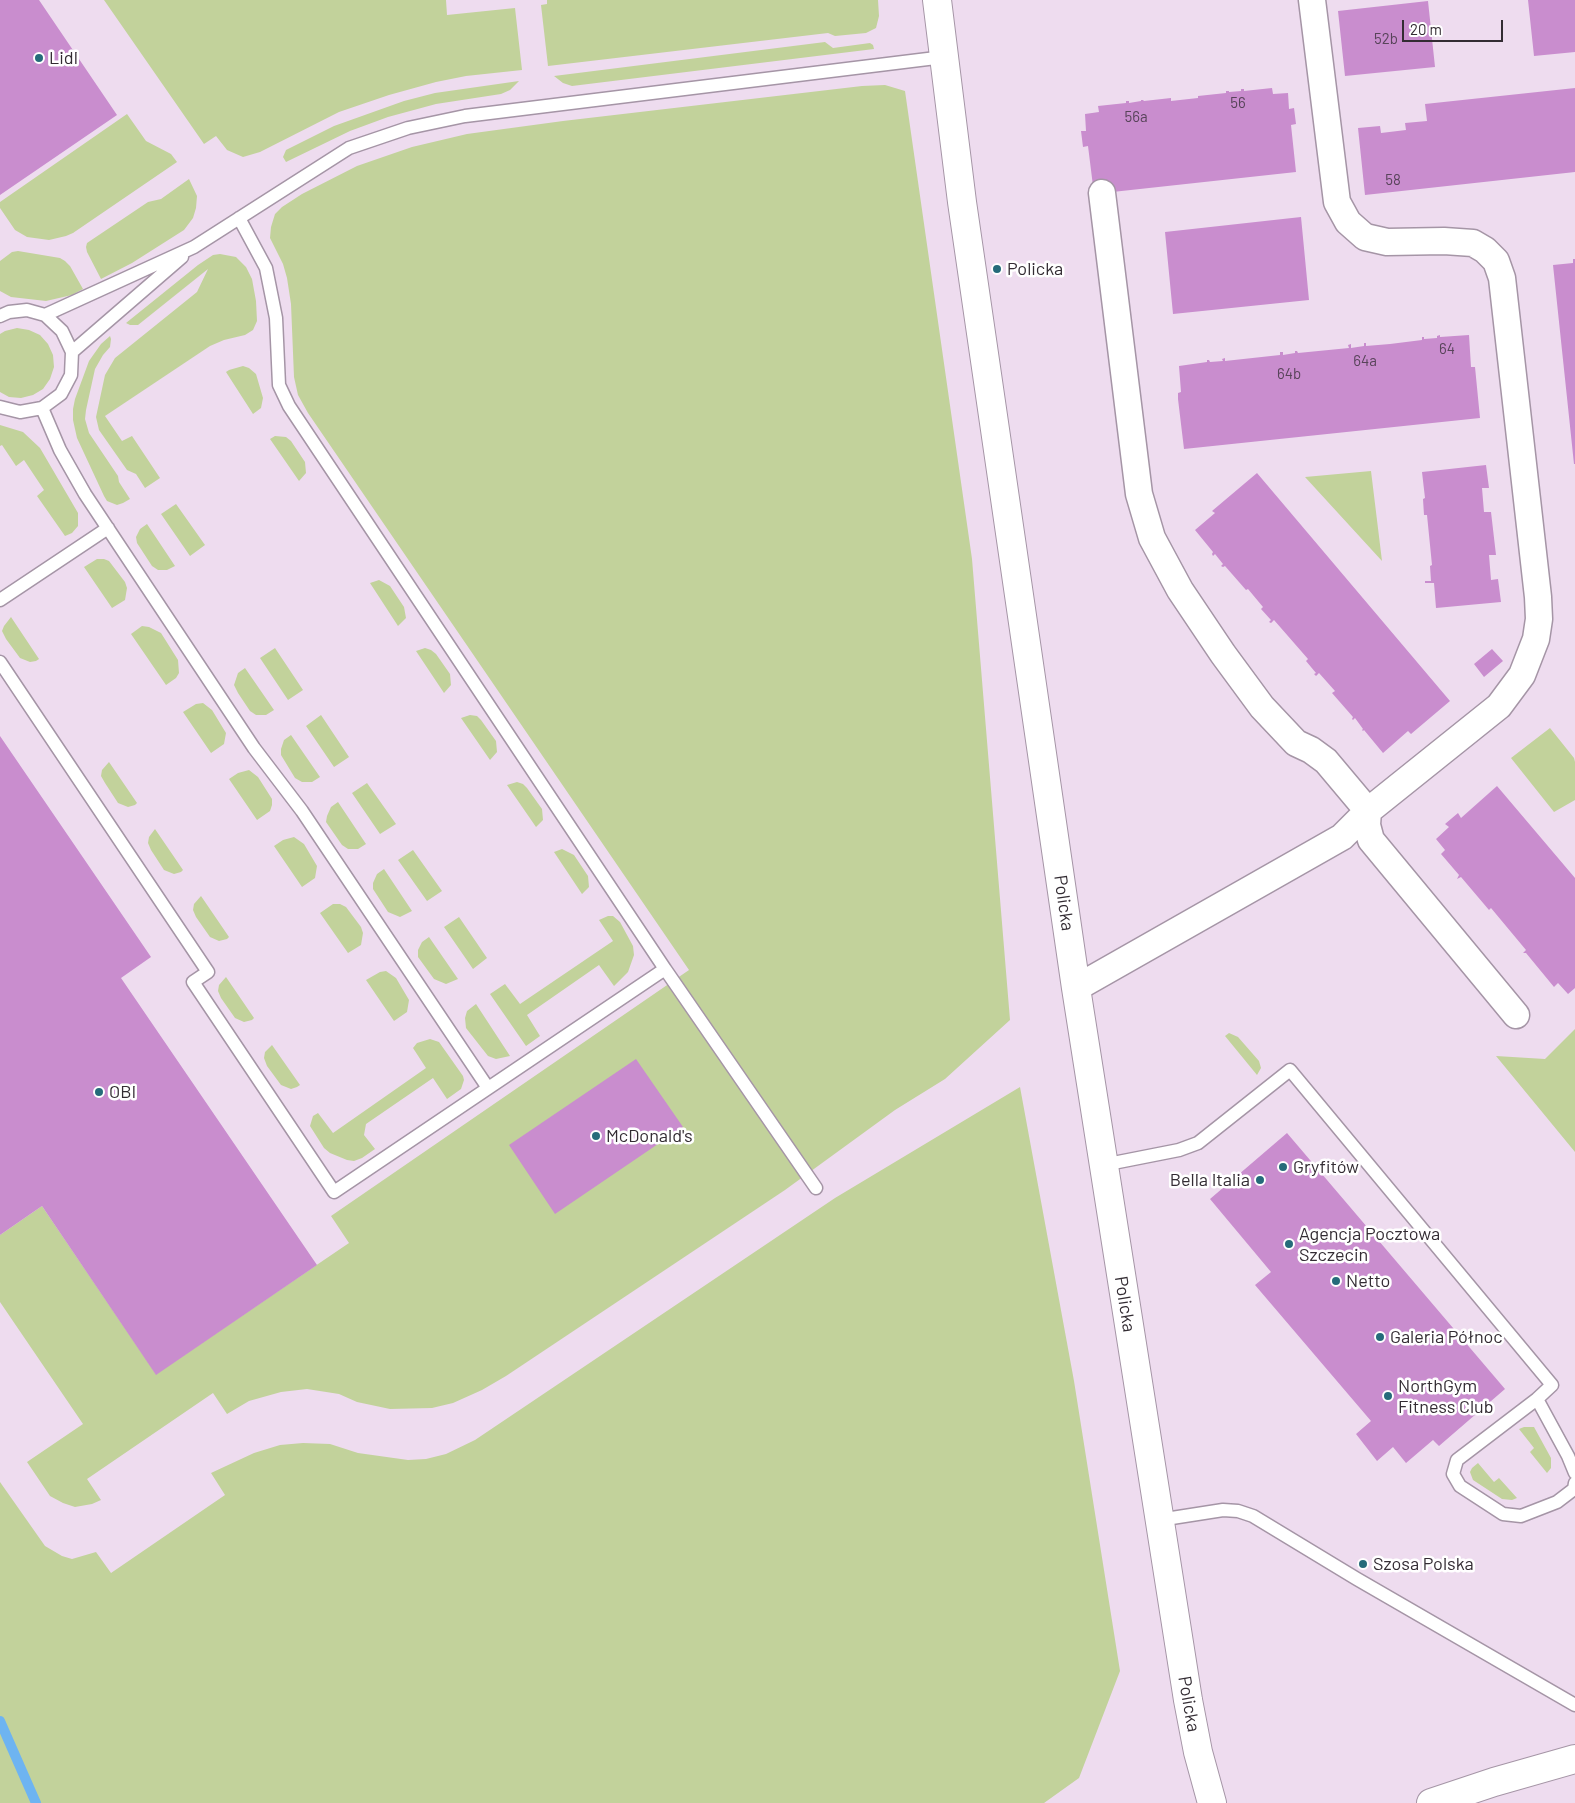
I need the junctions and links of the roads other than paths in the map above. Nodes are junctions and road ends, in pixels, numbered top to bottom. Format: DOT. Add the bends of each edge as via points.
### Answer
graph roads {
  1 [pos="937,0"];
  2 [pos="1312,0"];
  3 [pos="944,57"];
  4 [pos="1102,193"];
  5 [pos="239,218"];
  6 [pos="194,247"];
  7 [pos="45,315"];
  8 [pos="0,316"];
  9 [pos="72,352"];
  10 [pos="0,407"];
  11 [pos="42,408"];
  12 [pos="108,528"];
  13 [pos="0,600"];
  14 [pos="0,662"];
  15 [pos="1368,811"];
  16 [pos="665,969"];
  17 [pos="1076,988"];
  18 [pos="1516,1014"];
  19 [pos="488,1088"];
  20 [pos="1103,1165"];
  21 [pos="816,1188"];
  22 [pos="1536,1399"];
  23 [pos="1575,1473"];
  24 [pos="1575,1483"];
  25 [pos="1159,1520"];
  26 [pos="1575,1705"];
  27 [pos="1575,1759"];
  28 [pos="1212,1803"];
  29 [pos="1431,1803"];
  1 -- 3 [label="street, Policka"];
  2 -- 15 [label="street" via="1337,202 1348,222 1365,237 1386,242 1444,240 1473,243 1496,261 1502,278 1538,597 1536,639 1522,675 1499,706"];
  3 -- 5 [label="lane" via="465,116 408,128 349,148"];
  3 -- 17 [label="street, Policka"];
  4 -- 15 [label="street" via="1139,494 1152,538 1180,590 1262,707 1296,743 1326,761"];
  5 -- 6 [label="lane"];
  5 -- 16 [label="lane" via="266,268 276,318 279,385 289,406"];
  6 -- 7 [label="lane"];
  6 -- 9 [label="lane"];
  7 -- 8 [label="lane" via="27,310"];
  7 -- 9 [label="lane" via="62,330"];
  9 -- 11 [label="lane" via="71,375 61,394"];
  10 -- 11 [label="lane" via="20,412"];
  11 -- 12 [label="lane" via="60,450"];
  12 -- 13 [label="lane"];
  12 -- 19 [label="lane"];
  14 -- 19 [label="lane" via="208,972 194,982 334,1192"];
  15 -- 17 [label="street" via="1342,837"];
  15 -- 18 [label="street" via="1371,840"];
  16 -- 19 [label="lane"];
  16 -- 21 [label="lane"];
  17 -- 20 [label="street, Policka"];
  20 -- 22 [label="lane" via="1179,1150 1198,1142 1290,1070 1552,1385"];
  20 -- 25 [label="street, Policka"];
  22 -- 23 [label="lane"];
  22 -- 24 [label="lane" via="1457,1460 1453,1474 1460,1486 1502,1514 1521,1516 1556,1502 1574,1489"];
  25 -- 26 [label="lane" via="1223,1510 1253,1516"];
  25 -- 28 [label="street, Policka" via="1188,1700"];
  27 -- 29 [label="street"];
}
